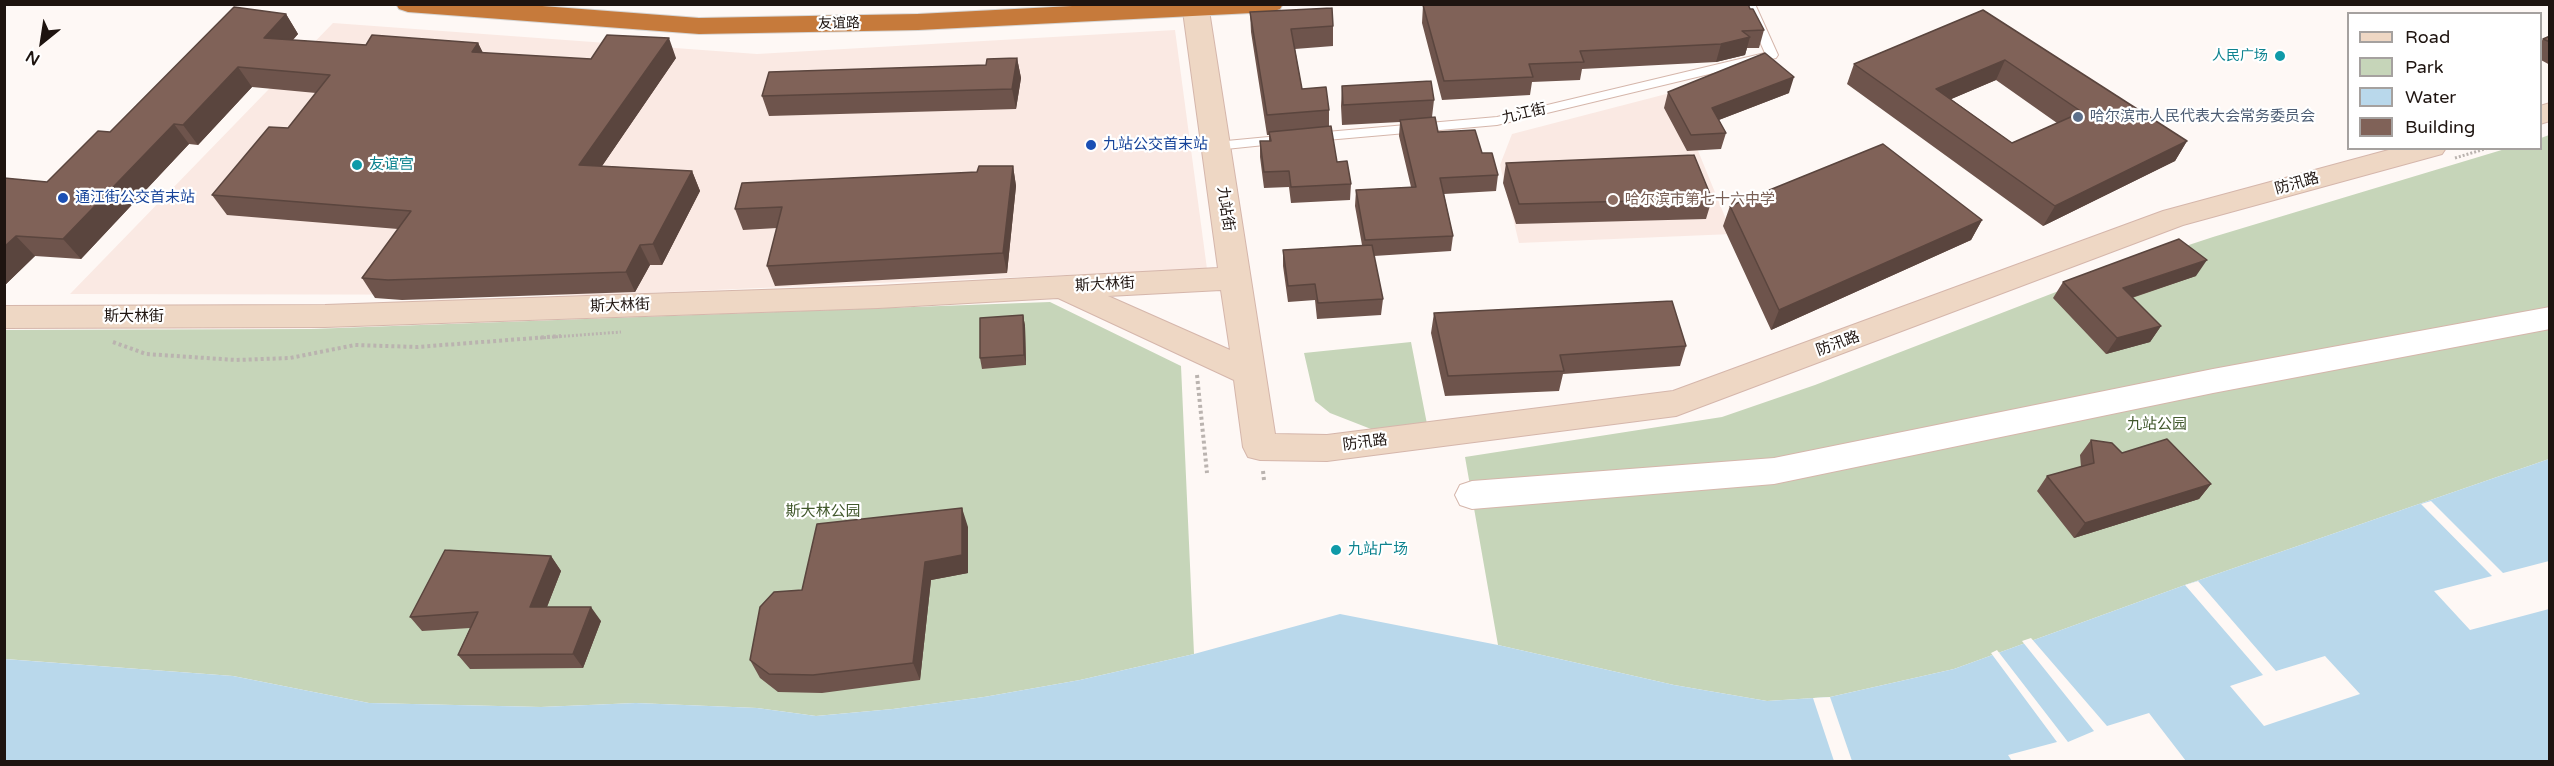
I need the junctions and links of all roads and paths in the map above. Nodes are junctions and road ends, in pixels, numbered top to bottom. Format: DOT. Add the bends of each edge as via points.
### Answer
graph roads {
  1 [pos="408,4"];
  2 [pos="1270,4"];
  3 [pos="1749,4"];
  4 [pos="1196,7"];
  5 [pos="491,8"];
  6 [pos="1216,146"];
  7 [pos="2425,150"];
  8 [pos="1235,278"];
  9 [pos="1060,288"];
  10 [pos="4,317"];
  11 [pos="2550,318"];
  12 [pos="629,332"];
  13 [pos="106,339"];
  14 [pos="1196,371"];
  15 [pos="1249,373"];
  16 [pos="1255,413"];
  17 [pos="1207,473"];
  18 [pos="1472,495"];
  1 -- 5 [label="highway, 友谊路"];
  2 -- 4 [label="highway, 友谊路"];
  3 -- 6 [label="lane, 九江街" via="1772,55 1497,121"];
  4 -- 5 [label="highway, 友谊路" via="918,22 699,26"];
  4 -- 6 [label="street, 九站街"];
  6 -- 8 [label="street, 九站街"];
  7 -- 16 [label="street, 防汛路" via="2173,218 1676,403 1327,448 1260,447"];
  8 -- 9 [label="street, 斯大林街"];
  8 -- 15 [label="street, 九站街"];
  9 -- 10 [label="street, 斯大林街" via="325,316"];
  9 -- 15 [label="street"];
  11 -- 18 [label="street" via="2213,381 1774,471"];
  12 -- 13 [label="path" via="417,347 355,345 290,358 236,360 146,354"];
  14 -- 17 [label="path"];
  15 -- 16 [label="street, 九站街"];
}
